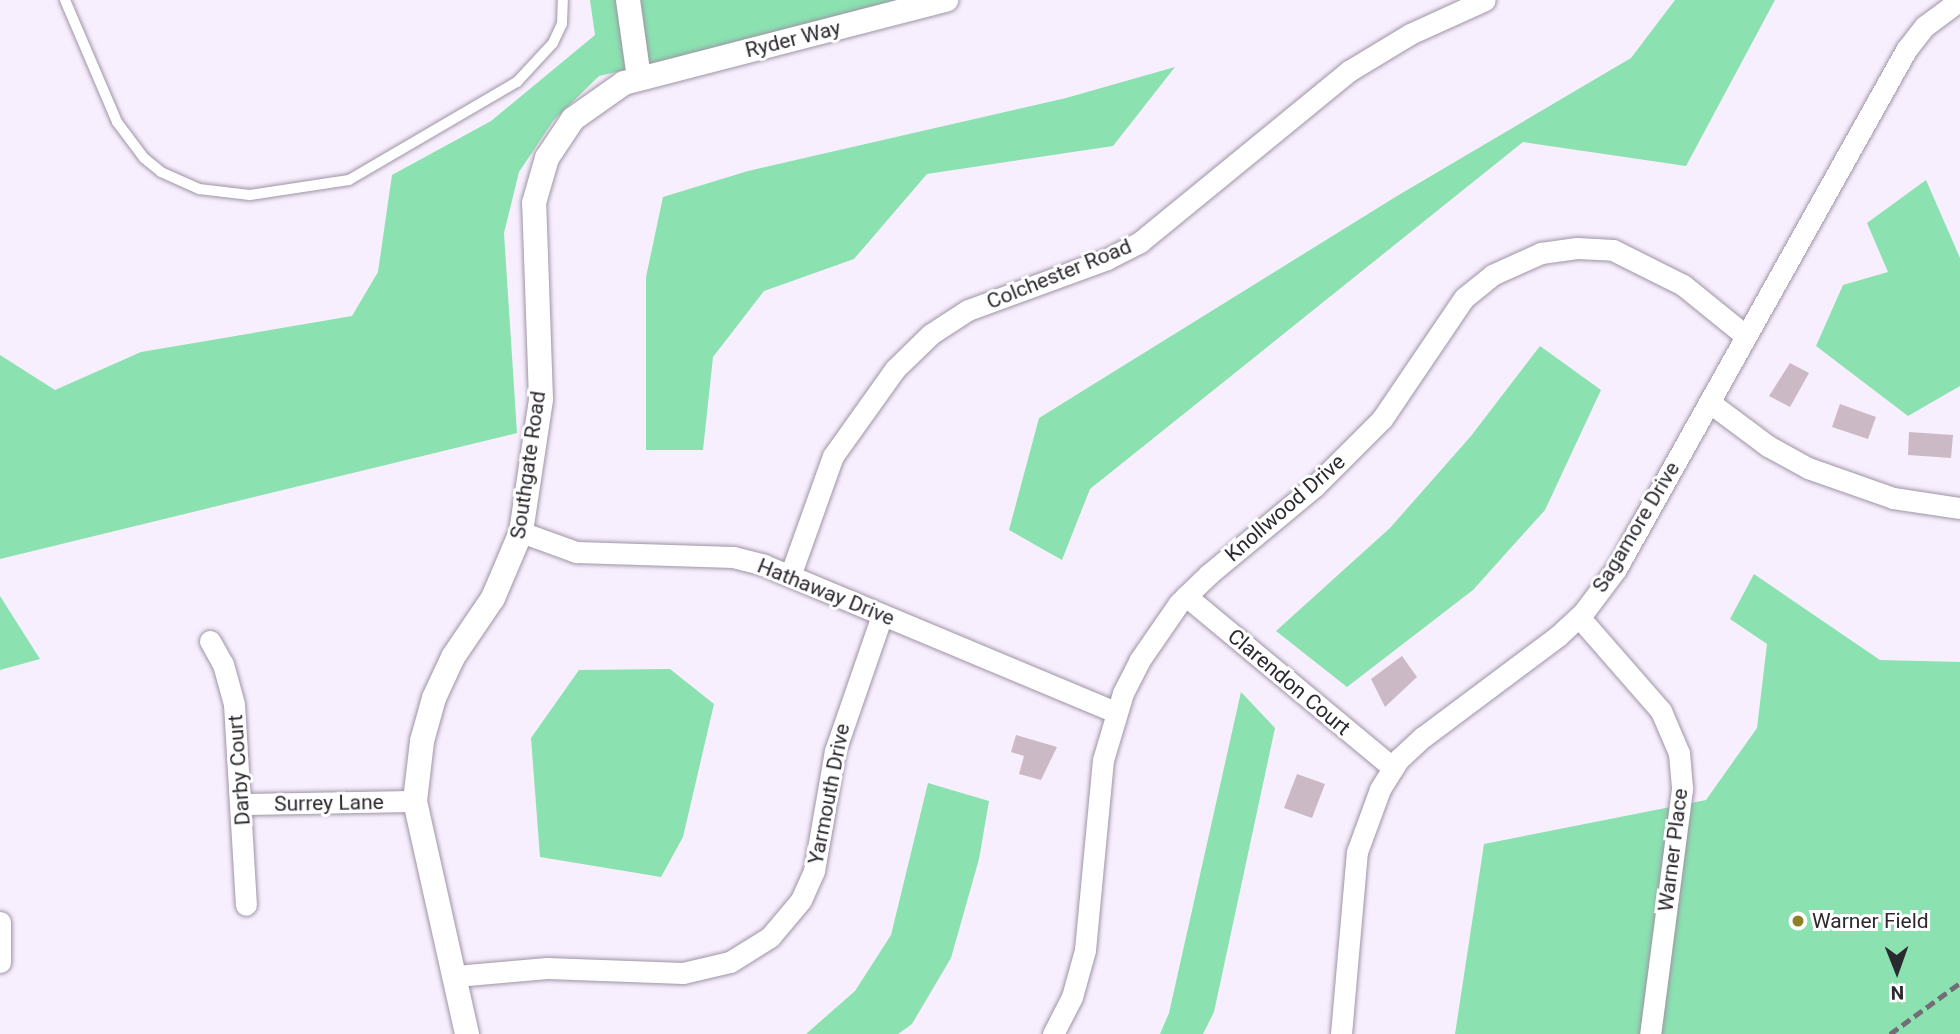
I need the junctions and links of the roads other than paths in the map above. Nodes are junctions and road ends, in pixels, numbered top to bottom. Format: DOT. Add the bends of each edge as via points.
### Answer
graph roads {
  1 [pos="65,0"];
  2 [pos="562,0"];
  3 [pos="628,0"];
  4 [pos="946,0"];
  5 [pos="1485,0"];
  6 [pos="1960,0"];
  7 [pos="639,78"];
  8 [pos="1746,336"];
  9 [pos="1709,402"];
  10 [pos="1960,508"];
  11 [pos="522,532"];
  12 [pos="790,576"];
  13 [pos="1186,596"];
  14 [pos="882,615"];
  15 [pos="1579,617"];
  16 [pos="209,641"];
  17 [pos="1116,712"];
  18 [pos="1393,768"];
  19 [pos="415,801"];
  20 [pos="243,804"];
  21 [pos="246,905"];
  22 [pos="0,922"];
  23 [pos="0,962"];
  24 [pos="456,976"];
  25 [pos="467,1034"];
  26 [pos="1053,1034"];
  27 [pos="1340,1034"];
  28 [pos="1650,1034"];
  1 -- 2 [label="lane" via="117,122 144,158 161,172 199,189 250,195 349,180 517,82 553,43 562,24"];
  3 -- 7 [label="street"];
  4 -- 7 [label="street, Ryder Way"];
  5 -- 12 [label="street, Colchester Road" via="1410,34 1349,71 1140,242 968,310 931,334 895,369 833,456"];
  6 -- 8 [label="street, Sagamore Drive" via="1936,16 1906,50"];
  7 -- 11 [label="street, Southgate Road" via="604,94 573,119 554,144 537,188 533,222 541,399"];
  8 -- 9 [label="street, Sagamore Drive"];
  8 -- 13 [label="street, Knollwood Drive" via="1683,285 1613,250 1559,250 1507,266 1477,285 1452,311 1382,419"];
  9 -- 10 [label="street" via="1768,446 1818,472 1893,498"];
  9 -- 15 [label="street, Sagamore Drive" via="1616,569"];
  11 -- 12 [label="street, Hathaway Drive" via="576,552 733,557"];
  11 -- 19 [label="street, Southgate Road" via="493,598 453,657 434,698 422,741"];
  12 -- 14 [label="street, Hathaway Drive"];
  13 -- 17 [label="street, Knollwood Drive" via="1139,661"];
  13 -- 18 [label="street, Clarendon Court"];
  14 -- 17 [label="street, Hathaway Drive"];
  14 -- 24 [label="street, Yarmouth Drive" via="835,751 814,871 801,900 770,937 730,962 683,973 547,968"];
  15 -- 18 [label="street, Sagamore Drive" via="1423,737"];
  15 -- 28 [label="street, Warner Place" via="1661,711 1679,753 1682,789"];
  16 -- 20 [label="street, Darby Court" via="223,664 234,704"];
  17 -- 26 [label="street, Knollwood Drive" via="1098,795 1085,950 1072,997"];
  18 -- 27 [label="street, Sagamore Drive" via="1370,809 1357,852"];
  19 -- 20 [label="street, Surrey Lane"];
  19 -- 24 [label="street, Southgate Road"];
  20 -- 21 [label="street, Darby Court"];
  22 -- 23 [label="street"];
  24 -- 25 [label="street, Southgate Road"];
}
